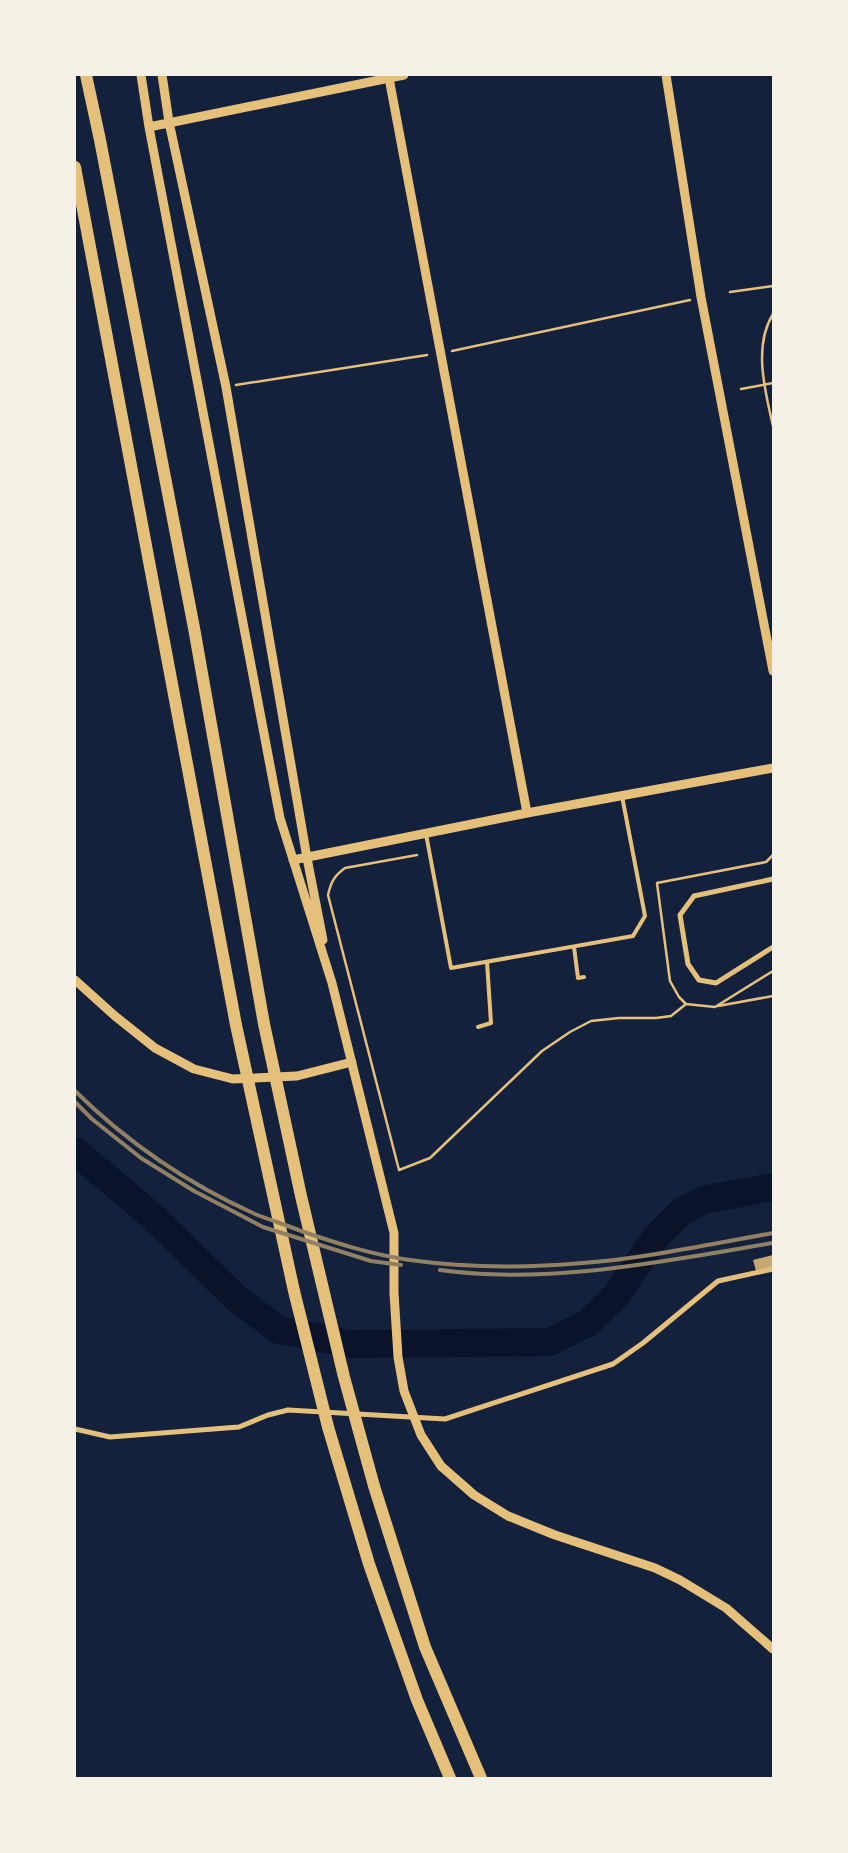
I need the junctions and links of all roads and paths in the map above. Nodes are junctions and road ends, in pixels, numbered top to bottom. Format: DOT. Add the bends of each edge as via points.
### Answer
graph roads {
  1 [pos="86,75"];
  2 [pos="141,75"];
  3 [pos="162,75"];
  4 [pos="404,75"];
  5 [pos="666,75"];
  6 [pos="388,78"];
  7 [pos="169,122"];
  8 [pos="149,127"];
  9 [pos="75,167"];
  10 [pos="773,286"];
  11 [pos="730,292"];
  12 [pos="690,300"];
  13 [pos="773,314"];
  14 [pos="452,351"];
  15 [pos="427,355"];
  16 [pos="773,383"];
  17 [pos="765,384"];
  18 [pos="226,387"];
  19 [pos="740,389"];
  20 [pos="773,426"];
  21 [pos="773,671"];
  22 [pos="773,768"];
  23 [pos="622,796"];
  24 [pos="527,813"];
  25 [pos="426,834"];
  26 [pos="773,854"];
  27 [pos="417,855"];
  28 [pos="307,858"];
  29 [pos="293,860"];
  30 [pos="773,879"];
  31 [pos="574,947"];
  32 [pos="773,947"];
  33 [pos="488,962"];
  34 [pos="773,971"];
  35 [pos="584,977"];
  36 [pos="75,980"];
  37 [pos="332,984"];
  38 [pos="773,996"];
  39 [pos="686,1004"];
  40 [pos="715,1007"];
  41 [pos="478,1027"];
  42 [pos="352,1062"];
  43 [pos="773,1269"];
  44 [pos="75,1429"];
  45 [pos="773,1650"];
  46 [pos="450,1778"];
  47 [pos="481,1778"];
  1 -- 47 [label="highway" via="194,628 264,1024 310,1234 374,1486 425,1646"];
  2 -- 8 [label="street"];
  3 -- 7 [label="street"];
  4 -- 6 [label="street"];
  5 -- 21 [label="street" via="701,298"];
  6 -- 7 [label="street"];
  6 -- 24 [label="street"];
  7 -- 8 [label="street"];
  7 -- 18 [label="street"];
  8 -- 29 [label="street" via="280,818"];
  9 -- 46 [label="highway" via="236,1025 294,1291 328,1427 369,1564 417,1700"];
  10 -- 11 [label="path"];
  12 -- 14 [label="path"];
  13 -- 17 [label="path" via="762,345"];
  15 -- 18 [label="path"];
  16 -- 17 [label="path"];
  17 -- 19 [label="path"];
  17 -- 20 [label="path"];
  18 -- 28 [label="street"];
  22 -- 23 [label="street"];
  23 -- 24 [label="street"];
  23 -- 31 [label="lane" via="645,916 633,936"];
  24 -- 25 [label="street"];
  25 -- 28 [label="street"];
  25 -- 33 [label="lane" via="451,968"];
  26 -- 39 [label="path" via="766,862 657,883 670,981"];
  27 -- 39 [label="path" via="345,868 330,883 328,895 399,1170 430,1158 542,1051 570,1032 591,1021 671,1016"];
  28 -- 29 [label="street"];
  28 -- 37 [label="street"];
  29 -- 37 [label="street"];
  30 -- 32 [label="street" via="694,896 680,916 688,964 699,980 716,983"];
  31 -- 33 [label="lane"];
  31 -- 35 [label="lane" via="578,978"];
  33 -- 41 [label="lane" via="491,1023"];
  34 -- 40 [label="path"];
  36 -- 42 [label="street" via="155,1048 194,1069 233,1079 297,1076"];
  37 -- 42 [label="street"];
  38 -- 40 [label="path"];
  39 -- 40 [label="path"];
  42 -- 45 [label="street" via="394,1233 395,1324 404,1391 420,1435 441,1466 474,1495 508,1516 655,1568 680,1580 726,1608"];
  43 -- 44 [label="street" via="718,1281 644,1343 612,1364 445,1420 288,1410 239,1427 110,1437"];
}
